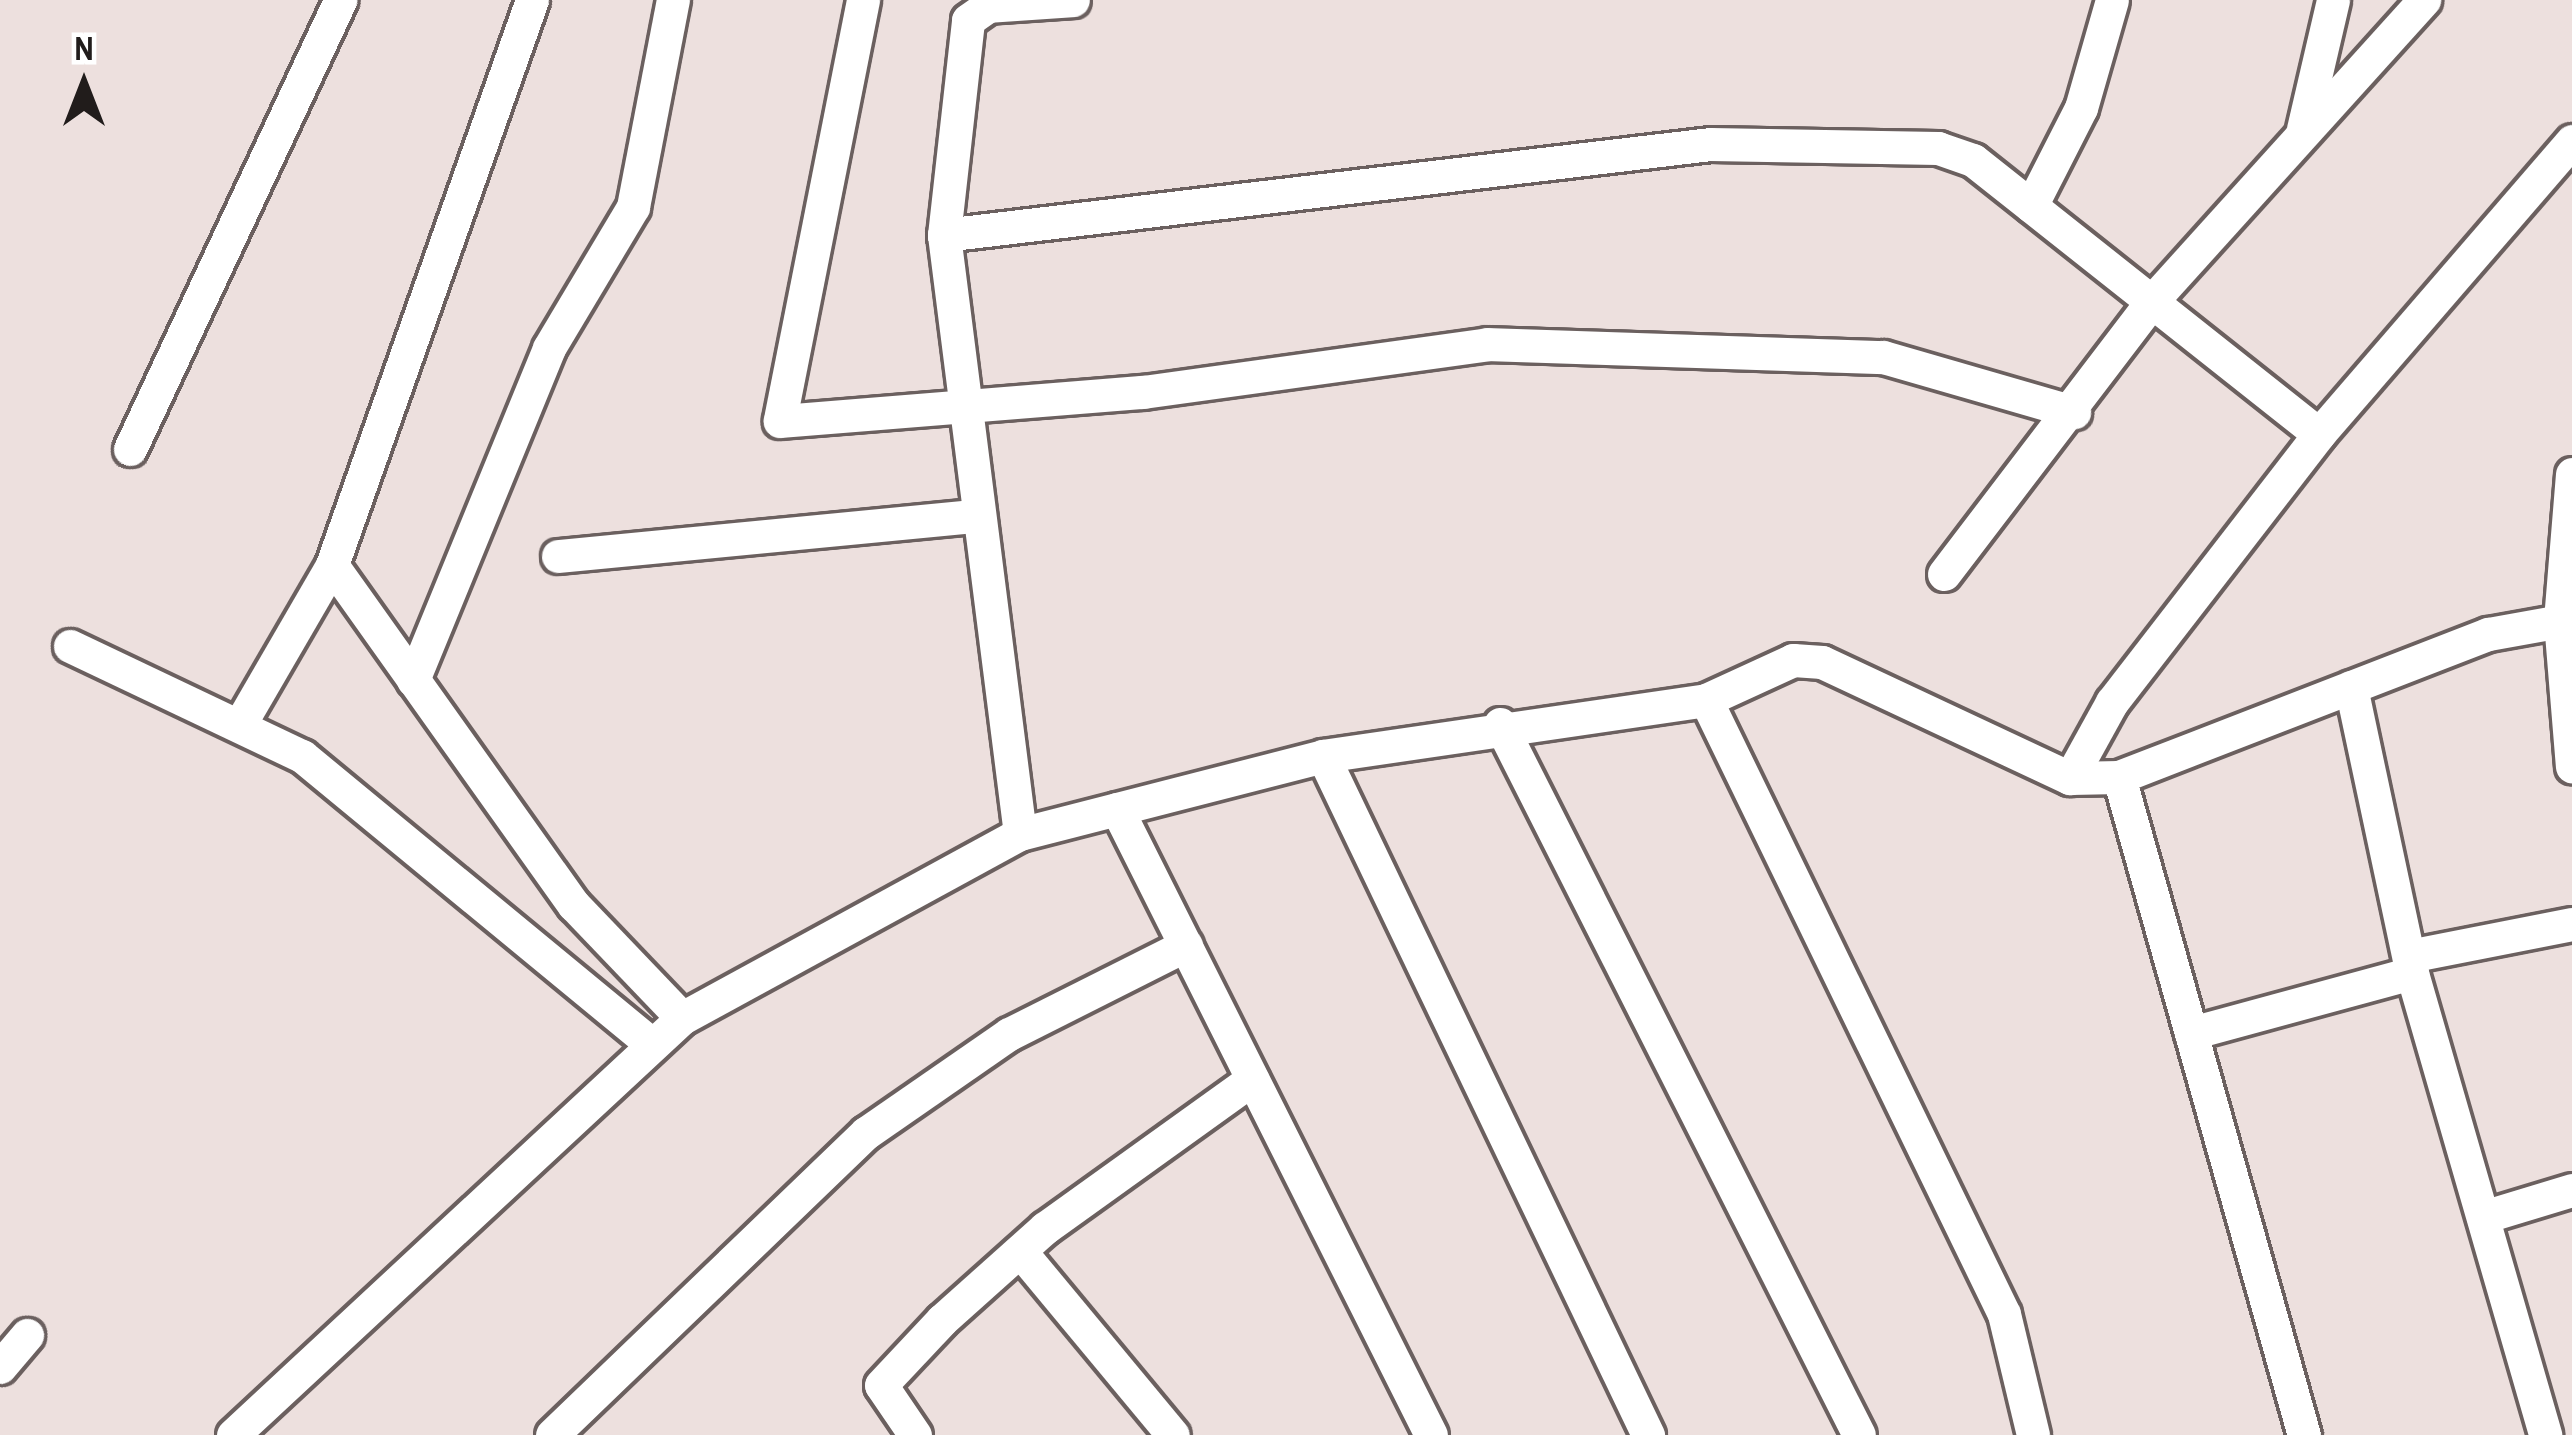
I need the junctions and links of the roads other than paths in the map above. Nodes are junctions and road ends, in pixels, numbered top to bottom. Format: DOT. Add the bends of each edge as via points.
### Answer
graph roads {
  1 [pos="340,0"];
  2 [pos="532,0"];
  3 [pos="673,0"];
  4 [pos="863,0"];
  5 [pos="1073,0"];
  6 [pos="2112,0"];
  7 [pos="2333,0"];
  8 [pos="2424,0"];
  9 [pos="2301,136"];
  10 [pos="2572,141"];
  11 [pos="2031,206"];
  12 [pos="944,235"];
  13 [pos="2152,301"];
  14 [pos="961,411"];
  15 [pos="2074,412"];
  16 [pos="2319,434"];
  17 [pos="130,449"];
  18 [pos="2572,474"];
  19 [pos="975,517"];
  20 [pos="558,556"];
  21 [pos="332,565"];
  22 [pos="1944,574"];
  23 [pos="2560,621"];
  24 [pos="70,646"];
  25 [pos="413,680"];
  26 [pos="2351,687"];
  27 [pos="1706,700"];
  28 [pos="2570,707"];
  29 [pos="240,724"];
  30 [pos="1500,724"];
  31 [pos="1323,756"];
  32 [pos="2572,767"];
  33 [pos="2119,776"];
  34 [pos="2070,778"];
  35 [pos="1117,808"];
  36 [pos="1020,834"];
  37 [pos="2572,924"];
  38 [pos="1186,945"];
  39 [pos="2410,964"];
  40 [pos="682,1018"];
  41 [pos="2191,1033"];
  42 [pos="652,1045"];
  43 [pos="1252,1078"];
  44 [pos="2572,1190"];
  45 [pos="2483,1216"];
  46 [pos="1020,1251"];
  47 [pos="27,1334"];
  48 [pos="0,1366"];
  49 [pos="233,1435"];
  50 [pos="552,1435"];
  51 [pos="915,1435"];
  52 [pos="1173,1435"];
  53 [pos="1431,1435"];
  54 [pos="1648,1435"];
  55 [pos="1858,1435"];
  56 [pos="2033,1435"];
  57 [pos="2304,1435"];
  58 [pos="2545,1435"];
  1 -- 17 [label="street"];
  2 -- 21 [label="street"];
  3 -- 25 [label="street" via="633,207 549,348"];
  4 -- 14 [label="street" via="777,415 789,424"];
  5 -- 12 [label="street" via="988,6 968,20"];
  6 -- 11 [label="street" via="2080,109"];
  7 -- 9 [label="street"];
  8 -- 9 [label="street"];
  9 -- 13 [label="street"];
  10 -- 16 [label="street"];
  11 -- 12 [label="street" via="1973,160 1938,148 1710,145"];
  11 -- 13 [label="street"];
  12 -- 14 [label="street"];
  13 -- 15 [label="street"];
  13 -- 16 [label="street"];
  14 -- 15 [label="street" via="1487,344 1882,357"];
  14 -- 19 [label="street"];
  15 -- 22 [label="street"];
  16 -- 34 [label="street" via="2112,703"];
  18 -- 23 [label="street"];
  19 -- 20 [label="street"];
  19 -- 36 [label="street"];
  21 -- 25 [label="street"];
  21 -- 29 [label="street"];
  23 -- 26 [label="street" via="2488,634"];
  23 -- 28 [label="street"];
  24 -- 29 [label="street"];
  25 -- 40 [label="street" via="574,904"];
  26 -- 33 [label="street"];
  26 -- 39 [label="street"];
  27 -- 30 [label="street"];
  27 -- 34 [label="street" via="1793,660 1822,662"];
  27 -- 56 [label="street" via="2004,1314"];
  28 -- 32 [label="street"];
  29 -- 42 [label="street" via="302,756"];
  30 -- 31 [label="street"];
  30 -- 55 [label="street"];
  31 -- 35 [label="street"];
  31 -- 54 [label="street"];
  33 -- 34 [label="street"];
  33 -- 41 [label="street"];
  35 -- 36 [label="street"];
  35 -- 38 [label="street"];
  36 -- 40 [label="street"];
  37 -- 39 [label="street"];
  38 -- 43 [label="street"];
  38 -- 50 [label="street" via="1009,1034 866,1132"];
  39 -- 41 [label="street"];
  39 -- 45 [label="street"];
  40 -- 42 [label="street"];
  41 -- 57 [label="street"];
  42 -- 49 [label="street"];
  43 -- 46 [label="street"];
  43 -- 53 [label="street"];
  44 -- 45 [label="street"];
  45 -- 58 [label="street"];
  46 -- 51 [label="street" via="881,1385"];
  46 -- 52 [label="street"];
  47 -- 48 [label="street"];
}
